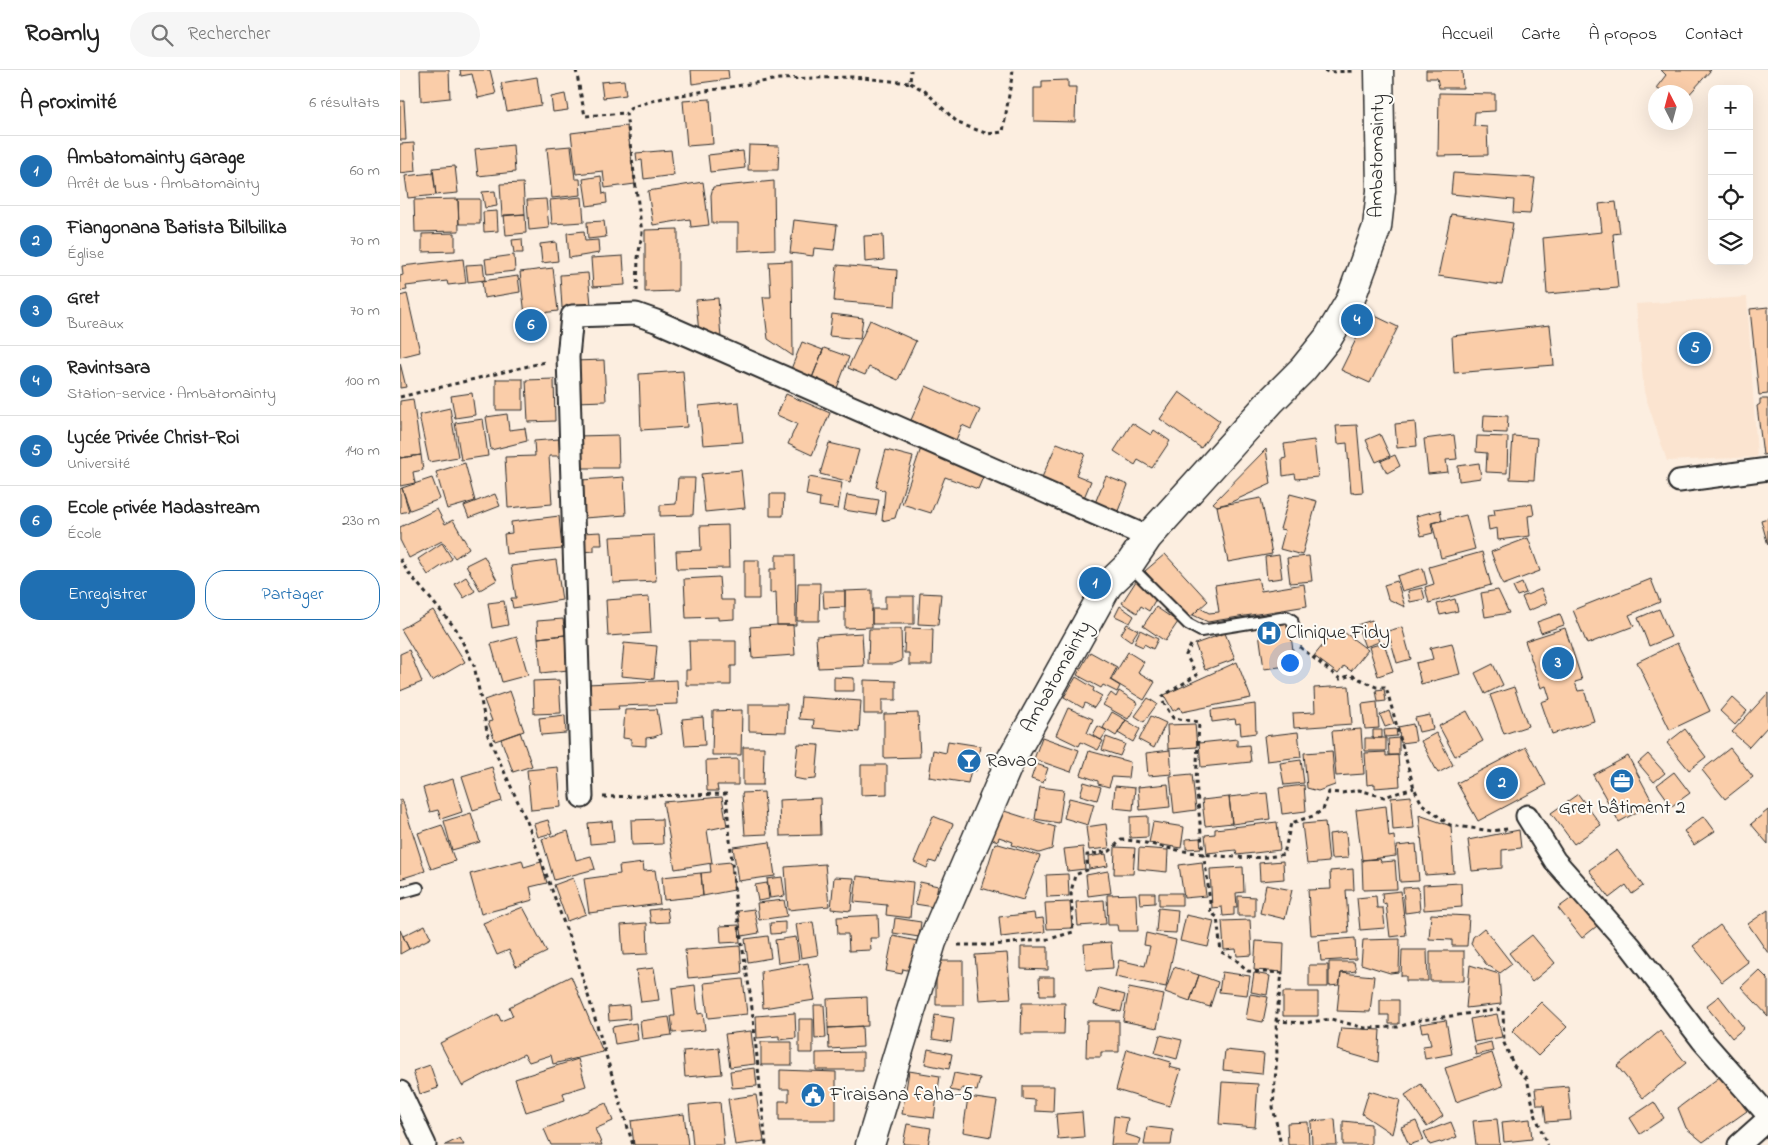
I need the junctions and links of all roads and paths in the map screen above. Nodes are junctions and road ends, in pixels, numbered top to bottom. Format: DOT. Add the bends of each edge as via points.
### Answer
graph roads {
  1 [pos="576,70"];
  2 [pos="911,70"];
  3 [pos="1013,70"];
  4 [pos="1379,70"];
  5 [pos="910,83"];
  6 [pos="626,113"];
  7 [pos="636,314"];
  8 [pos="568,356"];
  9 [pos="400,397"];
  10 [pos="1768,469"];
  11 [pos="1679,481"];
  12 [pos="1148,537"];
  13 [pos="400,559"];
  14 [pos="1129,565"];
  15 [pos="1202,631"];
  16 [pos="1295,632"];
  17 [pos="1414,788"];
  18 [pos="582,797"];
  19 [pos="1527,816"];
  20 [pos="1492,831"];
  21 [pos="1203,854"];
  22 [pos="418,888"];
  23 [pos="400,893"];
  24 [pos="932,942"];
  25 [pos="1276,1021"];
  26 [pos="400,1092"];
  27 [pos="1764,1102"];
  28 [pos="1768,1119"];
  29 [pos="425,1145"];
  30 [pos="633,1145"];
  31 [pos="766,1145"];
  32 [pos="870,1145"];
  33 [pos="1280,1145"];
  34 [pos="1547,1145"];
  35 [pos="1739,1145"];
  1 -- 6 [label="path" via="585,116"];
  2 -- 5 [label="path"];
  3 -- 5 [label="path" via="1003,132 988,134 958,124 926,91"];
  4 -- 12 [label="main road, Ambatomainty" via="1381,190 1377,227 1350,301 1328,338 1303,369"];
  5 -- 6 [label="path" via="853,77 779,79 663,98 632,107"];
  6 -- 7 [label="path" via="642,233"];
  7 -- 8 [label="street" via="572,316"];
  7 -- 12 [label="street"];
  8 -- 9 [label="path"];
  8 -- 18 [label="street"];
  10 -- 11 [label="street"];
  12 -- 14 [label="main road, Ambatomainty"];
  13 -- 30 [label="path" via="456,629 474,665 488,736 528,824 580,969"];
  14 -- 15 [label="lane" via="1188,624"];
  14 -- 24 [label="main road, Ambatomainty" via="1108,585 1009,763"];
  15 -- 16 [label="lane" via="1287,616 1292,620"];
  15 -- 21 [label="path" via="1186,655 1197,675 1163,696 1163,702 1173,718 1199,722 1196,782"];
  16 -- 17 [label="path" via="1300,648 1340,679 1351,676 1376,687 1386,687"];
  17 -- 20 [label="path" via="1422,804 1450,825"];
  17 -- 21 [label="path" via="1384,797 1359,790 1329,792 1324,810 1291,823 1284,854 1271,858"];
  18 -- 31 [label="path" via="726,794 736,908 751,1000"];
  19 -- 27 [label="street" via="1555,862 1631,946 1702,1040"];
  21 -- 24 [label="path" via="1121,840 1110,851 1087,855 1087,870 1075,875 1071,892 1073,932 1049,939 968,946"];
  21 -- 25 [label="path" via="1211,912 1217,917 1221,952 1234,958 1248,971 1282,973"];
  22 -- 23 [label="lane"];
  24 -- 32 [label="main road, Ambatomainty"];
  25 -- 33 [label="path" via="1273,1107"];
  25 -- 34 [label="path" via="1304,1023 1331,1019 1365,1028 1398,1027 1421,1020 1504,1009 1504,1043 1514,1066 1527,1079"];
  26 -- 29 [label="street"];
  28 -- 35 [label="street"];
}
